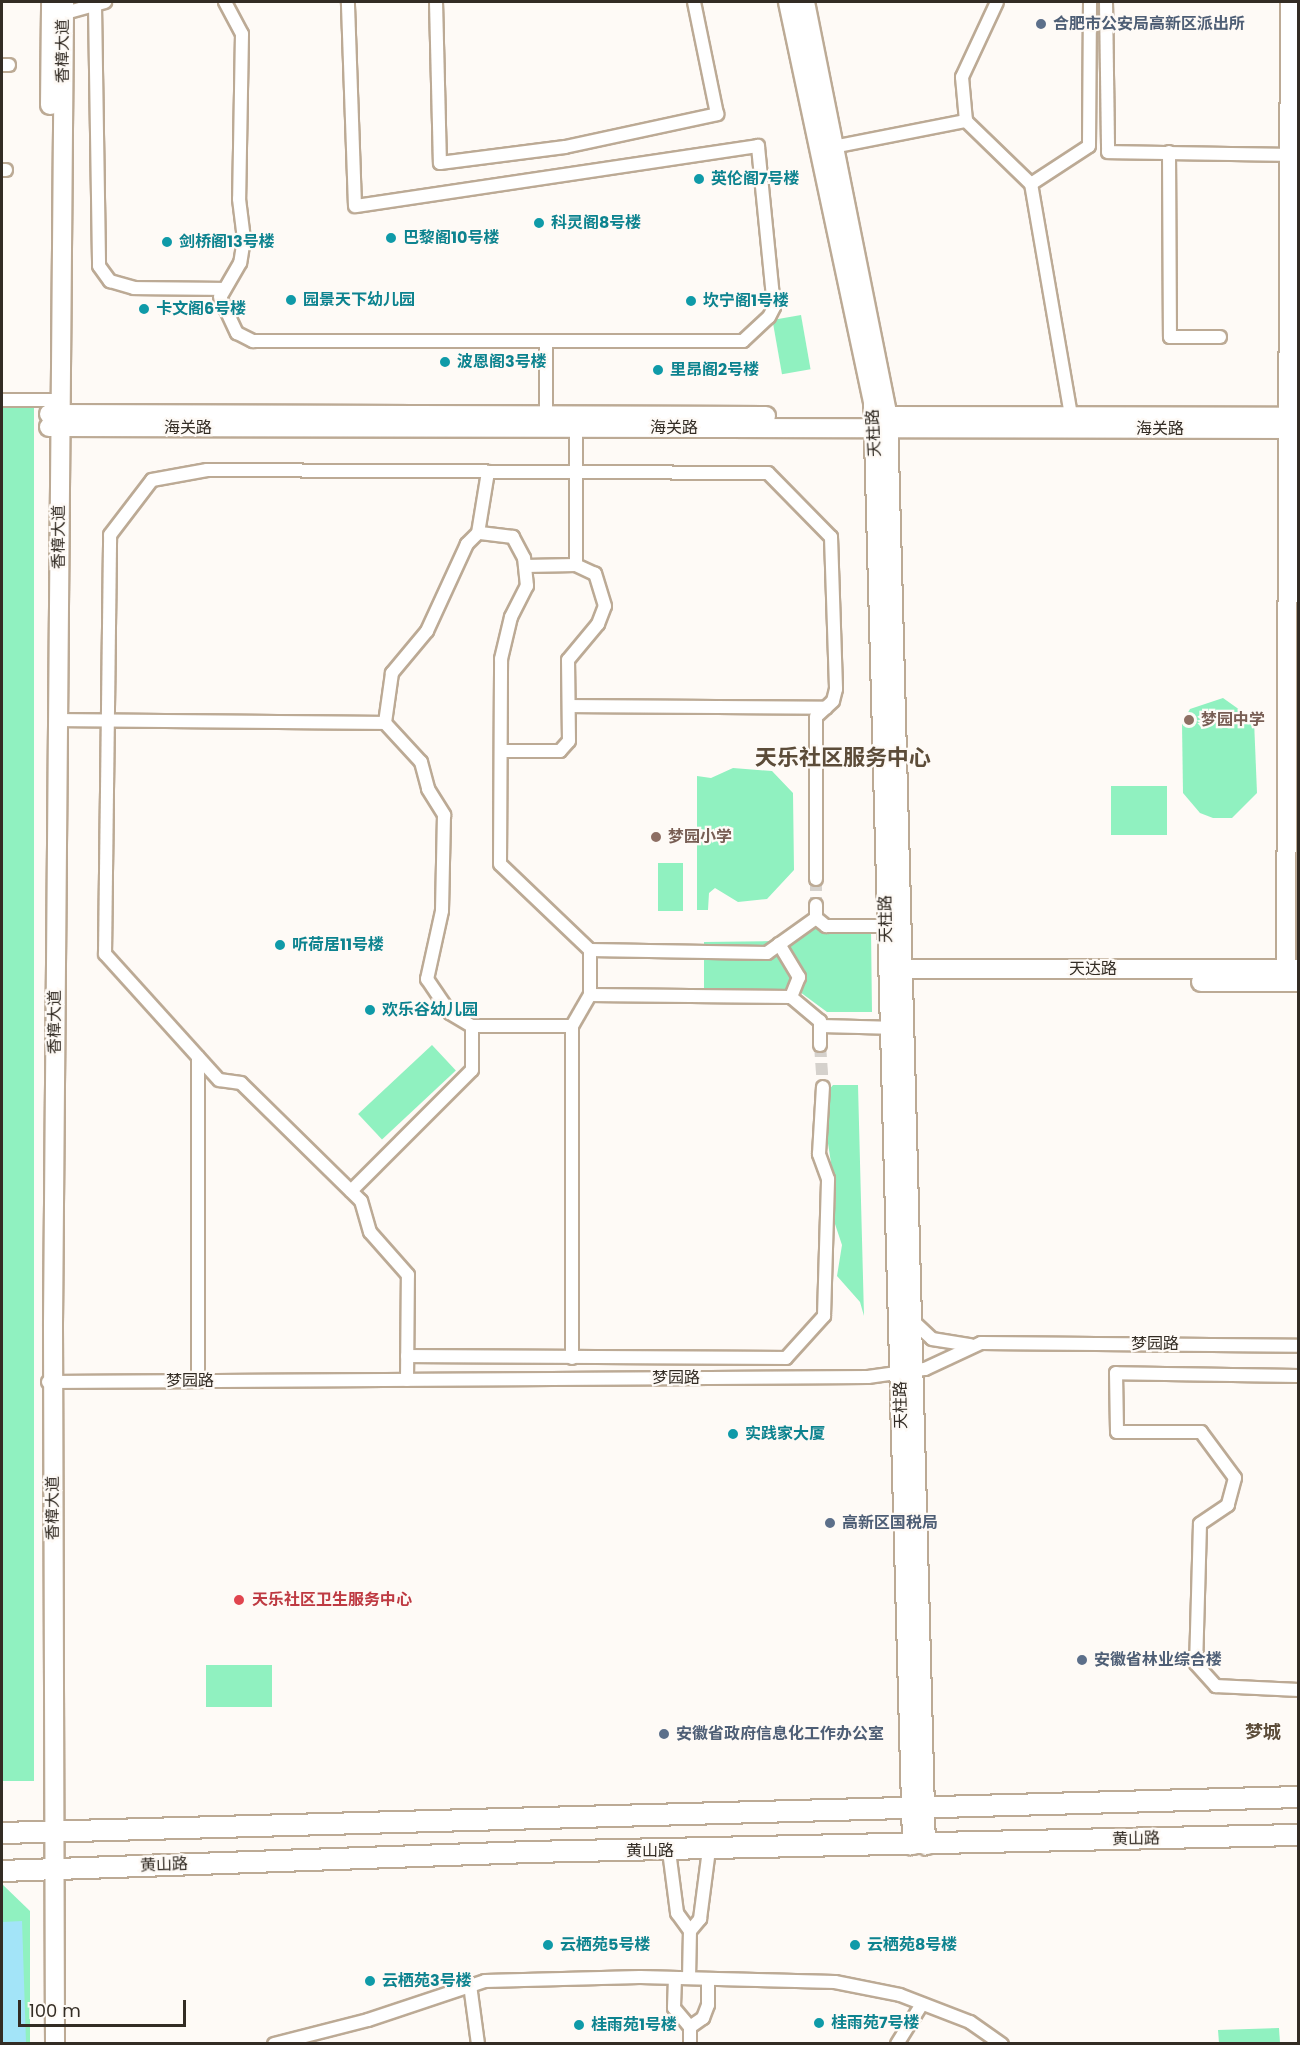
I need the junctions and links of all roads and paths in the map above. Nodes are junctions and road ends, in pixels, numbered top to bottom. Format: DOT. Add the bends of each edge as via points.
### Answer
graph roads {
  1 [pos="225,2"];
  2 [pos="348,2"];
  3 [pos="435,2"];
  4 [pos="694,2"];
  5 [pos="788,2"];
  6 [pos="805,2"];
  7 [pos="997,2"];
  8 [pos="1090,2"];
  9 [pos="1106,2"];
  10 [pos="1290,2"];
  11 [pos="100,4"];
  12 [pos="57,8"];
  13 [pos="966,121"];
  14 [pos="826,148"];
  15 [pos="1169,152"];
  16 [pos="1289,155"];
  17 [pos="1031,184"];
  18 [pos="224,289"];
  19 [pos="1221,337"];
  20 [pos="546,344"];
  21 [pos="2,400"];
  22 [pos="55,414"];
  23 [pos="576,421"];
  24 [pos="546,422"];
  25 [pos="881,422"];
  26 [pos="1072,422"];
  27 [pos="1294,423"];
  28 [pos="488,472"];
  29 [pos="576,472"];
  30 [pos="478,533"];
  31 [pos="576,565"];
  32 [pos="525,566"];
  33 [pos="568,706"];
  34 [pos="826,708"];
  35 [pos="58,720"];
  36 [pos="108,721"];
  37 [pos="385,723"];
  38 [pos="501,751"];
  39 [pos="816,879"];
  40 [pos="816,905"];
  41 [pos="816,918"];
  42 [pos="894,926"];
  43 [pos="779,944"];
  44 [pos="590,950"];
  45 [pos="896,975"];
  46 [pos="1292,976"];
  47 [pos="590,995"];
  48 [pos="791,997"];
  49 [pos="472,1026"];
  50 [pos="572,1026"];
  51 [pos="821,1026"];
  52 [pos="897,1028"];
  53 [pos="820,1045"];
  54 [pos="198,1057"];
  55 [pos="823,1087"];
  56 [pos="351,1191"];
  57 [pos="915,1323"];
  58 [pos="972,1345"];
  59 [pos="1299,1346"];
  60 [pos="408,1356"];
  61 [pos="572,1358"];
  62 [pos="908,1373"];
  63 [pos="1299,1376"];
  64 [pos="407,1380"];
  65 [pos="198,1381"];
  66 [pos="50,1382"];
  67 [pos="1299,1690"];
  68 [pos="1299,1797"];
  69 [pos="918,1806"];
  70 [pos="50,1830"];
  71 [pos="2,1833"];
  72 [pos="1299,1835"];
  73 [pos="919,1845"];
  74 [pos="709,1850"];
  75 [pos="669,1851"];
  76 [pos="49,1869"];
  77 [pos="2,1871"];
  78 [pos="690,1931"];
  79 [pos="675,1978"];
  80 [pos="689,1978"];
  81 [pos="708,1979"];
  82 [pos="470,1985"];
  83 [pos="922,2004"];
  84 [pos="690,2027"];
  85 [pos="44,2043"];
  86 [pos="55,2043"];
  87 [pos="274,2043"];
  88 [pos="478,2043"];
  89 [pos="690,2043"];
  90 [pos="897,2043"];
  91 [pos="1002,2043"];
  1 -- 18 [label="street" via="242,34 239,199 244,240 240,263"];
  2 -- 20 [label="street" via="355,206 758,146 774,307 759,329 743,341"];
  3 -- 4 [label="street" via="440,163 565,147 717,114"];
  5 -- 14 [label="street, 天柱路"];
  6 -- 14 [label="street, 天柱路"];
  7 -- 13 [label="street" via="962,77"];
  8 -- 17 [label="street" via="1089,146"];
  9 -- 15 [label="street" via="1108,152"];
  10 -- 16 [label="street"];
  11 -- 12 [label="street"];
  11 -- 18 [label="street" via="99,266 110,281 134,288"];
  12 -- 22 [label="street, 香樟大道"];
  13 -- 14 [label="street"];
  13 -- 17 [label="street"];
  14 -- 25 [label="street, 天柱路"];
  15 -- 16 [label="street"];
  15 -- 19 [label="street" via="1170,337"];
  16 -- 27 [label="street"];
  17 -- 26 [label="street"];
  18 -- 20 [label="street" via="220,297 237,333 253,341"];
  20 -- 24 [label="street"];
  21 -- 22 [label="street"];
  22 -- 24 [label="street, 海关路"];
  22 -- 35 [label="street, 香樟大道"];
  22 -- 66 [label="street, 香樟大道"];
  23 -- 24 [label="street, 海关路"];
  23 -- 25 [label="street, 海关路"];
  23 -- 29 [label="street"];
  25 -- 26 [label="street, 海关路"];
  25 -- 42 [label="street, 天柱路"];
  26 -- 27 [label="street, 海关路"];
  27 -- 46 [label="street"];
  28 -- 29 [label="street"];
  28 -- 30 [label="street"];
  28 -- 36 [label="street" via="207,470 152,480 110,534"];
  29 -- 31 [label="street"];
  29 -- 34 [label="street" via="768,473 831,537 836,689"];
  30 -- 32 [label="street" via="513,537"];
  30 -- 37 [label="street" via="467,544 427,631 392,673"];
  31 -- 32 [label="street"];
  31 -- 33 [label="street" via="595,574 605,606 598,624 568,660"];
  32 -- 38 [label="street" via="526,586 511,616 501,659"];
  33 -- 34 [label="street"];
  33 -- 38 [label="street" via="569,741 560,751"];
  34 -- 39 [label="street" via="816,717"];
  35 -- 36 [label="street"];
  35 -- 66 [label="street, 香樟大道"];
  36 -- 37 [label="street"];
  36 -- 54 [label="street" via="105,954"];
  37 -- 49 [label="street" via="421,762 428,789 444,815 442,911 427,979 450,1013"];
  38 -- 44 [label="street" via="500,864"];
  40 -- 41 [label="street"];
  41 -- 42 [label="street" via="826,926"];
  41 -- 43 [label="street"];
  42 -- 45 [label="street, 天柱路"];
  43 -- 44 [label="street" via="767,953"];
  43 -- 48 [label="street" via="800,977"];
  44 -- 47 [label="street"];
  45 -- 46 [label="street, 天达路"];
  45 -- 52 [label="street, 天柱路"];
  47 -- 48 [label="street"];
  47 -- 50 [label="street"];
  48 -- 51 [label="street"];
  49 -- 50 [label="street"];
  49 -- 56 [label="street" via="472,1070"];
  50 -- 61 [label="street"];
  51 -- 52 [label="street"];
  51 -- 53 [label="street"];
  52 -- 57 [label="street, 天柱路"];
  52 -- 62 [label="street, 天柱路"];
  54 -- 56 [label="street" via="219,1080 241,1083"];
  54 -- 65 [label="street"];
  55 -- 61 [label="street" via="819,1154 828,1179 824,1316 786,1358"];
  56 -- 60 [label="street" via="360,1201 370,1232 408,1275"];
  57 -- 58 [label="street" via="932,1339"];
  57 -- 62 [label="street, 天柱路"];
  58 -- 59 [label="street, 梦园路"];
  58 -- 62 [label="street, 梦园路"];
  60 -- 61 [label="street"];
  60 -- 64 [label="street"];
  62 -- 64 [label="street, 梦园路"];
  62 -- 69 [label="street, 天柱路"];
  63 -- 67 [label="street" via="1116,1373 1117,1432 1201,1432 1235,1478 1228,1505 1200,1524 1196,1665 1216,1686"];
  64 -- 65 [label="street, 梦园路"];
  65 -- 66 [label="street, 梦园路"];
  66 -- 70 [label="street, 香樟大道"];
  68 -- 69 [label="main road"];
  69 -- 70 [label="main road"];
  69 -- 73 [label="street, 天柱路"];
  70 -- 71 [label="main road"];
  70 -- 76 [label="street, 香樟大道"];
  72 -- 73 [label="main road, 黄山路"];
  73 -- 74 [label="main road, 黄山路"];
  74 -- 75 [label="main road, 黄山路"];
  74 -- 78 [label="street" via="700,1919"];
  75 -- 76 [label="main road, 黄山路"];
  75 -- 78 [label="street" via="677,1913"];
  76 -- 77 [label="main road, 黄山路"];
  76 -- 85 [label="street, 香樟大道"];
  76 -- 86 [label="street, 香樟大道"];
  78 -- 80 [label="street"];
  79 -- 80 [label="street"];
  79 -- 82 [label="street" via="556,1977"];
  79 -- 84 [label="street" via="674,2008"];
  80 -- 81 [label="street"];
  81 -- 83 [label="street" via="835,1982"];
  81 -- 84 [label="street" via="703,2018"];
  82 -- 87 [label="street" via="368,2020"];
  82 -- 88 [label="street"];
  83 -- 90 [label="street"];
  83 -- 91 [label="street" via="970,2022"];
  84 -- 89 [label="street"];
}
